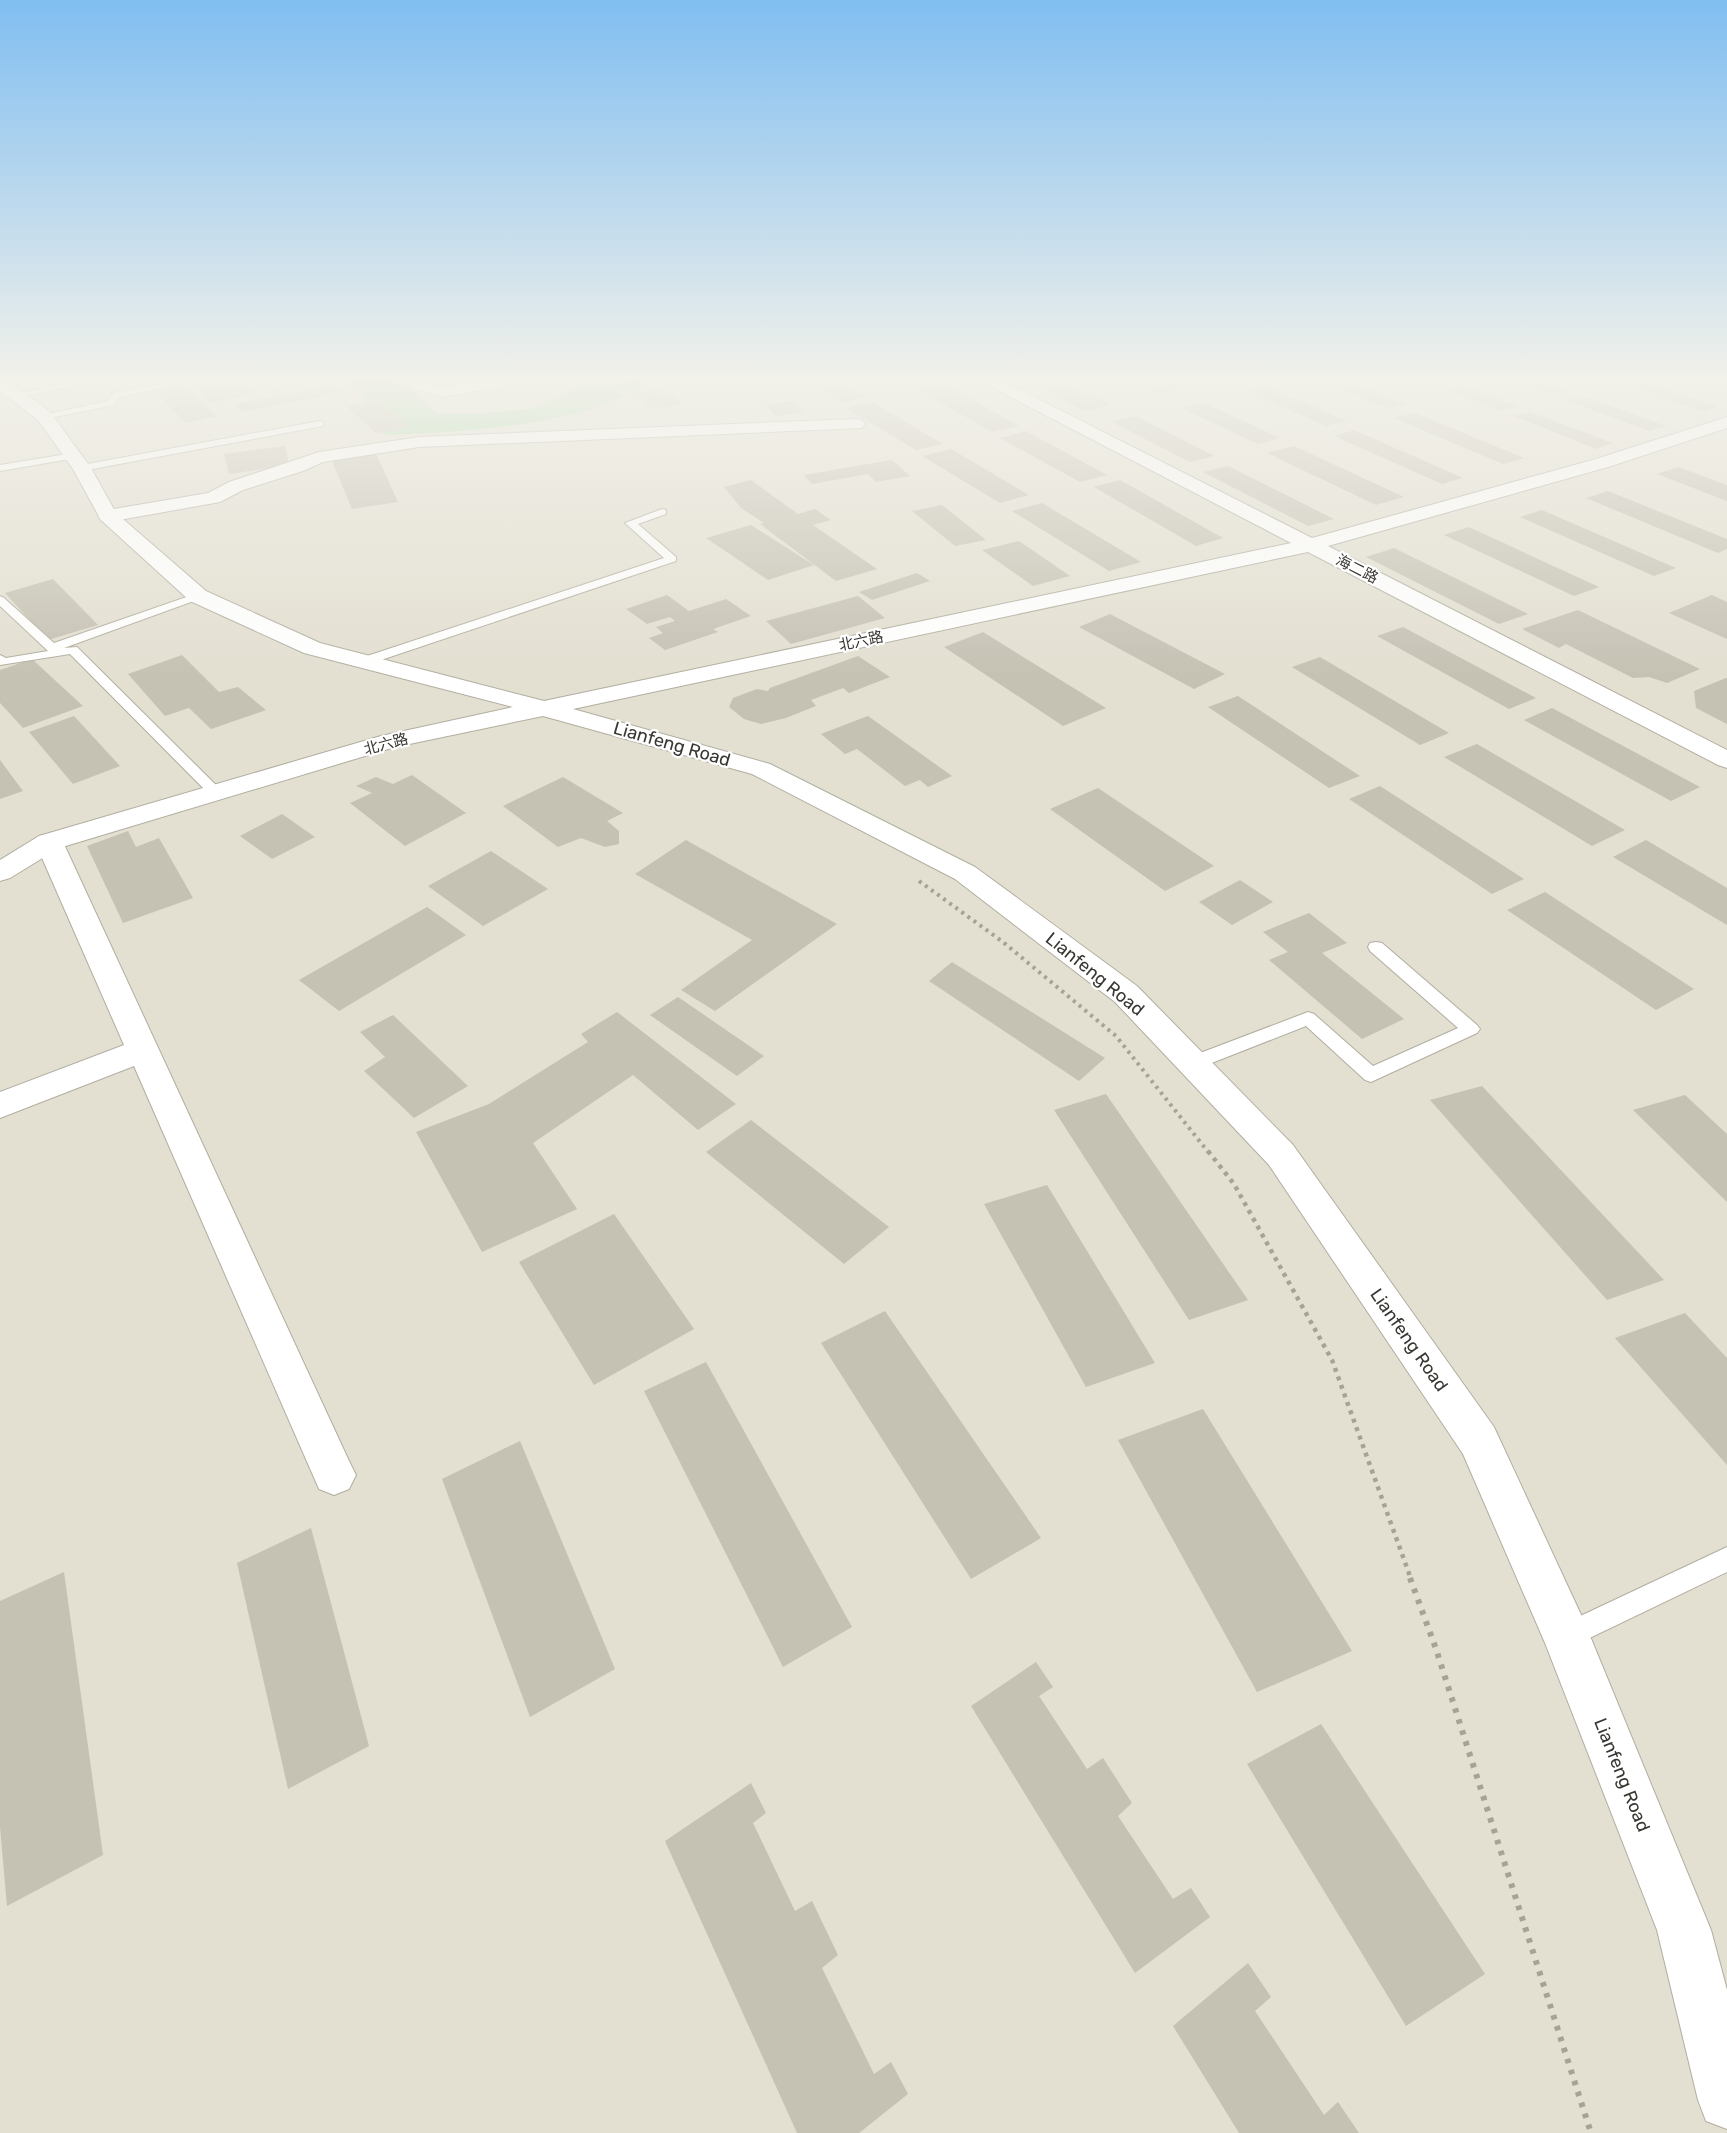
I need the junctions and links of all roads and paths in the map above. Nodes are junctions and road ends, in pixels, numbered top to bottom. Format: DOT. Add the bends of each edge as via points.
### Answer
graph roads {
  1 [pos="86,478"];
  2 [pos="263,478"];
  3 [pos="1180,478"];
  4 [pos="1553,478"];
  5 [pos="662,512"];
  6 [pos="108,516"];
  7 [pos="1311,545"];
  8 [pos="198,596"];
  9 [pos="0,600"];
  10 [pos="0,659"];
  11 [pos="365,661"];
  12 [pos="544,708"];
  13 [pos="1727,760"];
  14 [pos="217,794"];
  15 [pos="49,842"];
  16 [pos="0,872"];
  17 [pos="912,876"];
  18 [pos="1376,947"];
  19 [pos="143,1050"];
  20 [pos="1193,1063"];
  21 [pos="0,1106"];
  22 [pos="334,1475"];
  23 [pos="1727,1559"];
  24 [pos="1566,1636"];
  25 [pos="1727,2100"];
  26 [pos="1591,2133"];
  1 -- 6 [label="street, Lianfeng Road"];
  2 -- 6 [label="street" via="213,498"];
  3 -- 7 [label="street, 海二路"];
  4 -- 7 [label="street, 北六路"];
  5 -- 11 [label="lane" via="630,523 672,559"];
  6 -- 8 [label="street, Lianfeng Road"];
  7 -- 12 [label="street, 北六路"];
  7 -- 13 [label="street, 海二路"];
  8 -- 9 [label="lane" via="52,648"];
  8 -- 11 [label="street, Lianfeng Road" via="312,648"];
  10 -- 14 [label="lane" via="3,662 73,651"];
  11 -- 12 [label="street, Lianfeng Road"];
  12 -- 14 [label="street, 北六路" via="390,741"];
  12 -- 20 [label="street, Lianfeng Road" via="761,769 965,873 1126,994"];
  14 -- 15 [label="street, 北六路"];
  15 -- 16 [label="street, 北六路"];
  15 -- 19 [label="street"];
  17 -- 26 [label="path" via="1003,942 1116,1036 1234,1184 1332,1360 1436,1649"];
  18 -- 20 [label="lane" via="1472,1029 1371,1075 1308,1018"];
  19 -- 21 [label="street"];
  19 -- 22 [label="street"];
  20 -- 24 [label="street, Lianfeng Road" via="1281,1155 1479,1441"];
  23 -- 24 [label="lane"];
  24 -- 25 [label="street, Lianfeng Road" via="1684,1930"];
}
